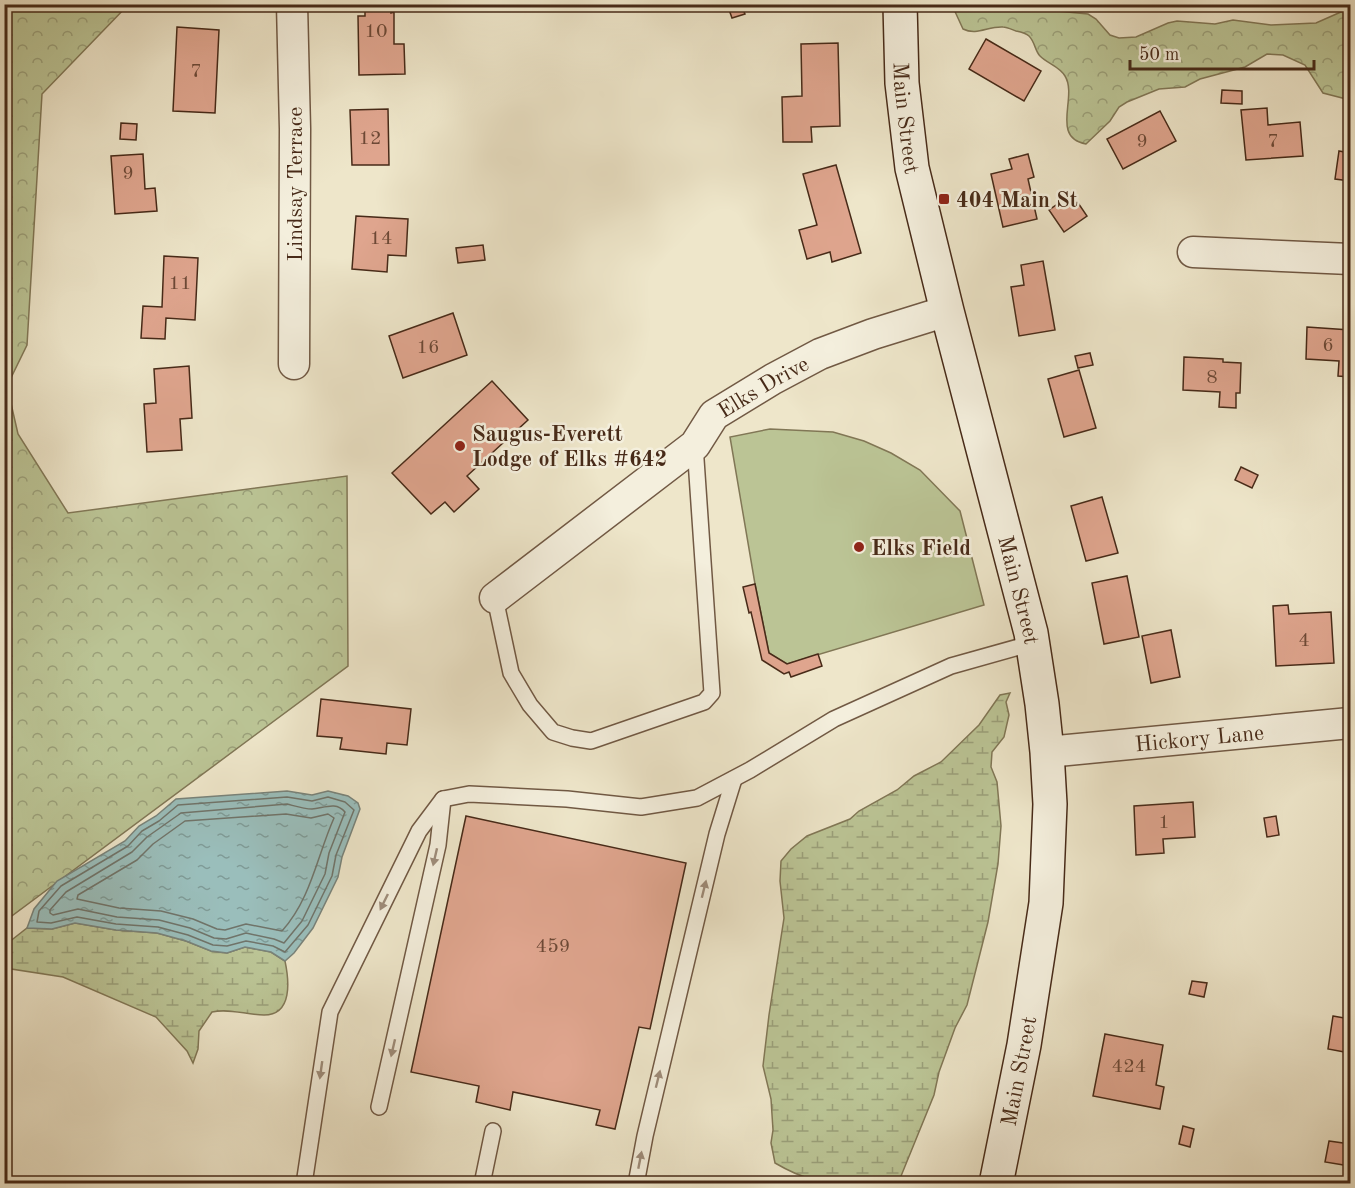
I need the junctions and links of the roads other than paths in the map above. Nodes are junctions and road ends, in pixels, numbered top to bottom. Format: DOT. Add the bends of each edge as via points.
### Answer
graph roads {
  1 [pos="292,4"];
  2 [pos="900,4"];
  3 [pos="1193,252"];
  4 [pos="1350,259"];
  5 [pos="946,311"];
  6 [pos="294,364"];
  7 [pos="695,445"];
  8 [pos="495,598"];
  9 [pos="1033,643"];
  10 [pos="1350,723"];
  11 [pos="1047,752"];
  12 [pos="734,779"];
  13 [pos="443,799"];
  14 [pos="379,1107"];
  15 [pos="493,1131"];
  16 [pos="304,1184"];
  17 [pos="482,1184"];
  18 [pos="636,1184"];
  19 [pos="996,1184"];
  1 -- 6 [label="street, Lindsay Terrace"];
  2 -- 5 [label="main road, Main Street" via="902,84 912,168"];
  3 -- 4 [label="street"];
  5 -- 7 [label="street, Elks Drive" via="820,354 782,374 714,415"];
  5 -- 9 [label="main road, Main Street"];
  7 -- 8 [label="street, Elks Drive"];
  7 -- 8 [label="lane" via="712,693 704,702 591,741 553,732 530,705 512,673"];
  9 -- 11 [label="main road, Main Street"];
  9 -- 12 [label="lane" via="951,666 834,719"];
  10 -- 11 [label="street, Hickory Lane"];
  11 -- 19 [label="main road, Main Street" via="1050,804 1046,903 1024,1045"];
  12 -- 13 [label="lane" via="697,798 641,807 469,794"];
  18 -- 12 [label="lane, one-way" via="717,834"];
  13 -- 14 [label="lane, one-way" via="438,845"];
  13 -- 16 [label="lane, one-way" via="418,831 330,1012"];
  15 -- 17 [label="lane"];
}
